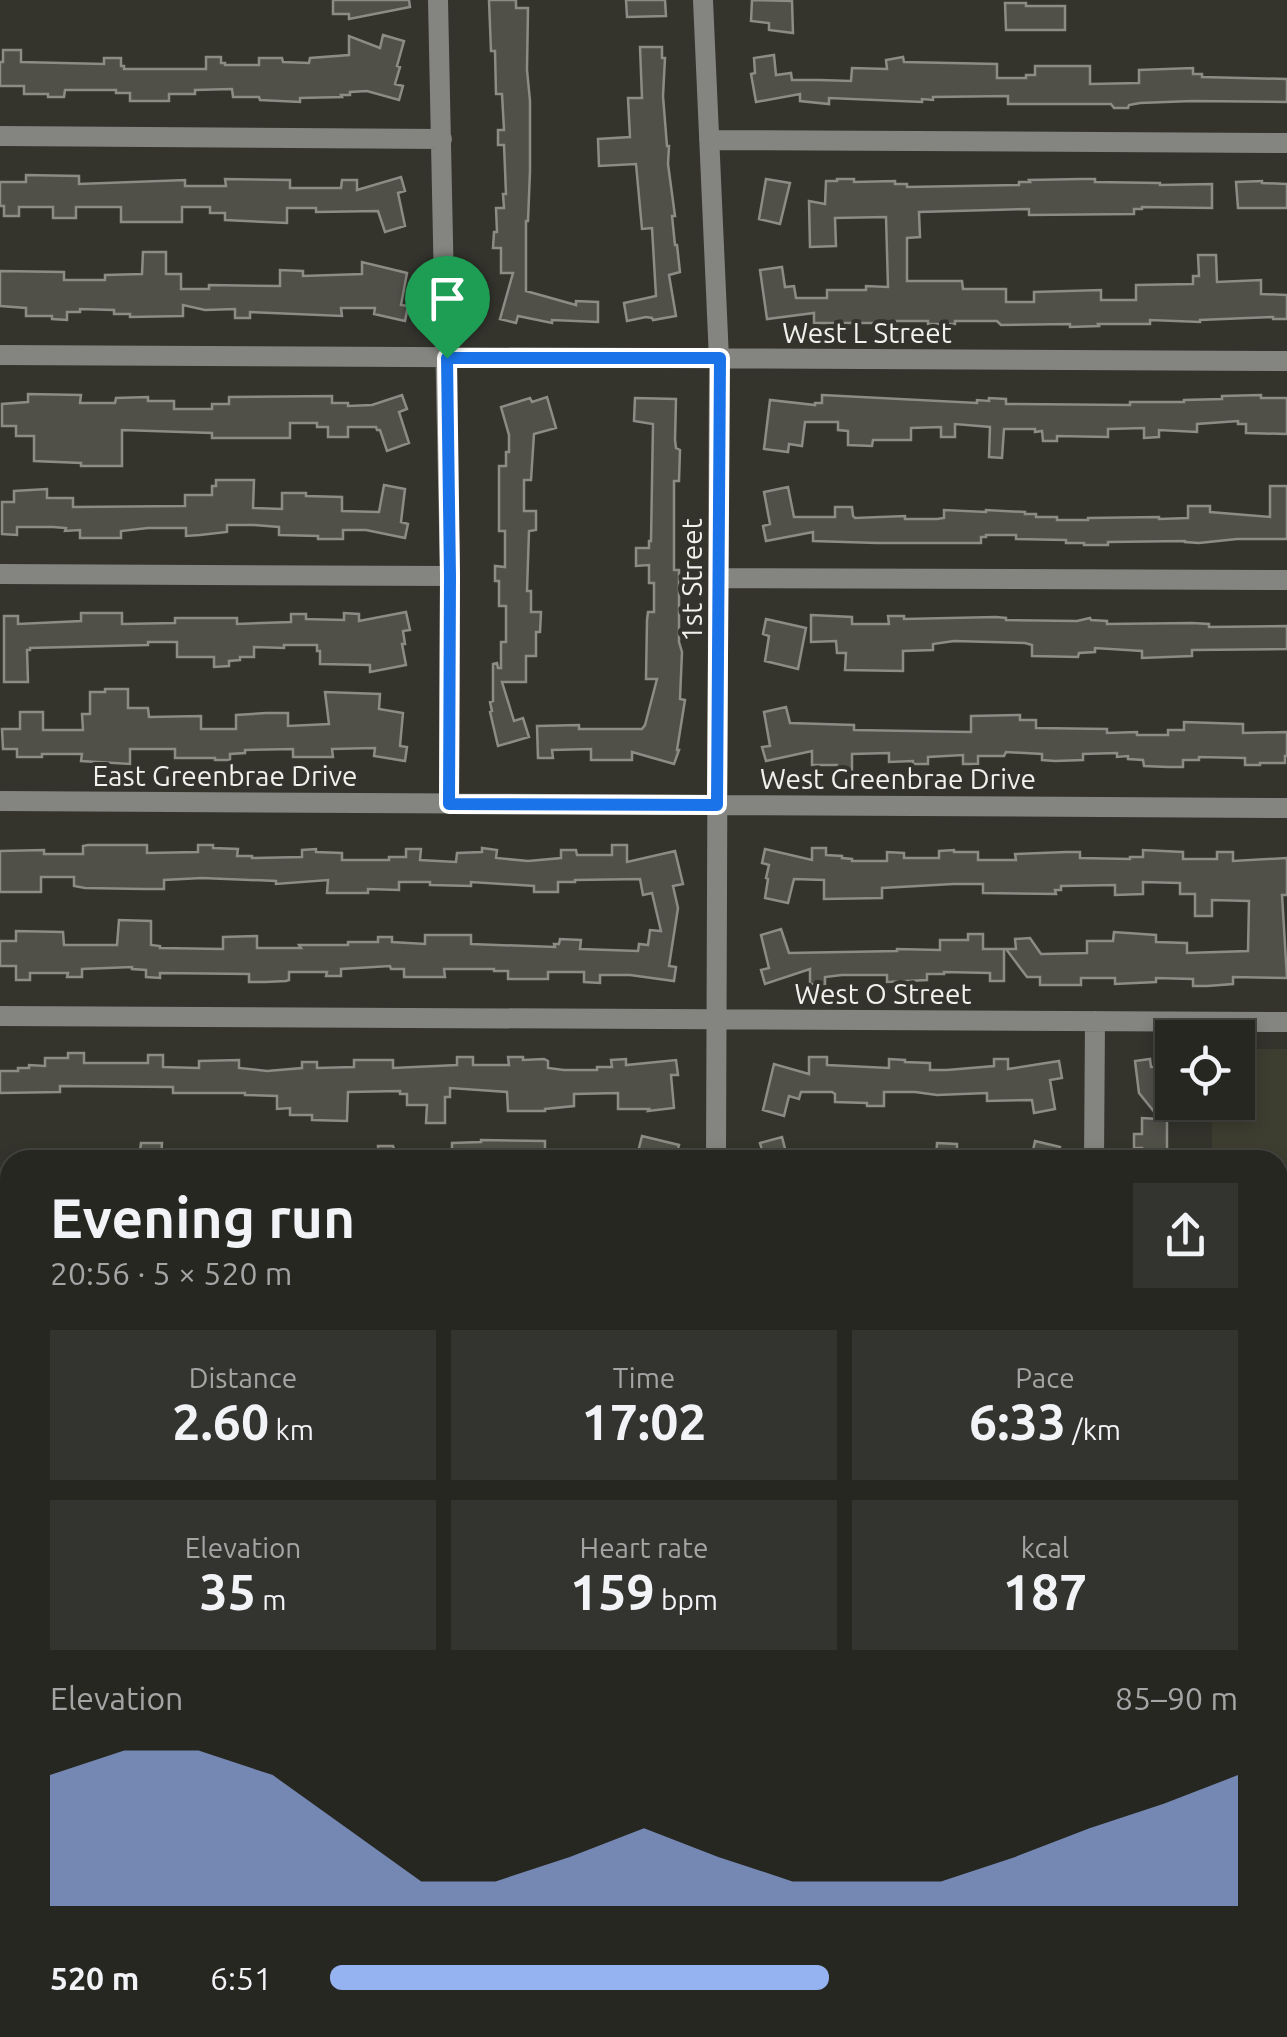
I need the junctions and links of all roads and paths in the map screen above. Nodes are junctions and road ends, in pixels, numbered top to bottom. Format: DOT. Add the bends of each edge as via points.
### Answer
graph roads {
  1 [pos="438,0"];
  2 [pos="703,0"];
  3 [pos="0,136"];
  4 [pos="442,138"];
  5 [pos="710,140"];
  6 [pos="1287,142"];
  7 [pos="0,355"];
  8 [pos="447,358"];
  9 [pos="720,358"];
  10 [pos="1287,361"];
  11 [pos="0,574"];
  12 [pos="450,576"];
  13 [pos="718,578"];
  14 [pos="1287,580"];
  15 [pos="0,802"];
  16 [pos="449,804"];
  17 [pos="717,805"];
  18 [pos="1287,808"];
  19 [pos="0,1016"];
  20 [pos="716,1019"];
  21 [pos="1094,1021"];
  22 [pos="1287,1022"];
  23 [pos="716,1150"];
  24 [pos="1094,1150"];
  1 -- 4 [label="street"];
  2 -- 5 [label="street, 1st Street"];
  3 -- 4 [label="street"];
  4 -- 8 [label="street"];
  5 -- 6 [label="street"];
  5 -- 9 [label="street, 1st Street"];
  7 -- 8 [label="street, West L Street"];
  8 -- 9 [label="street, West L Street"];
  8 -- 12 [label="street"];
  9 -- 10 [label="street, West L Street"];
  9 -- 13 [label="street, 1st Street"];
  11 -- 12 [label="street"];
  12 -- 16 [label="street"];
  13 -- 14 [label="street"];
  13 -- 17 [label="street, 1st Street"];
  15 -- 16 [label="street, East Greenbrae Drive"];
  16 -- 17 [label="street, West Greenbrae Drive"];
  17 -- 18 [label="street, West Greenbrae Drive"];
  17 -- 20 [label="street, 1st Street"];
  19 -- 20 [label="street, West O Street"];
  20 -- 21 [label="street, West O Street"];
  20 -- 23 [label="street, 1st Street"];
  21 -- 22 [label="street, West O Street"];
  21 -- 24 [label="street"];
}
